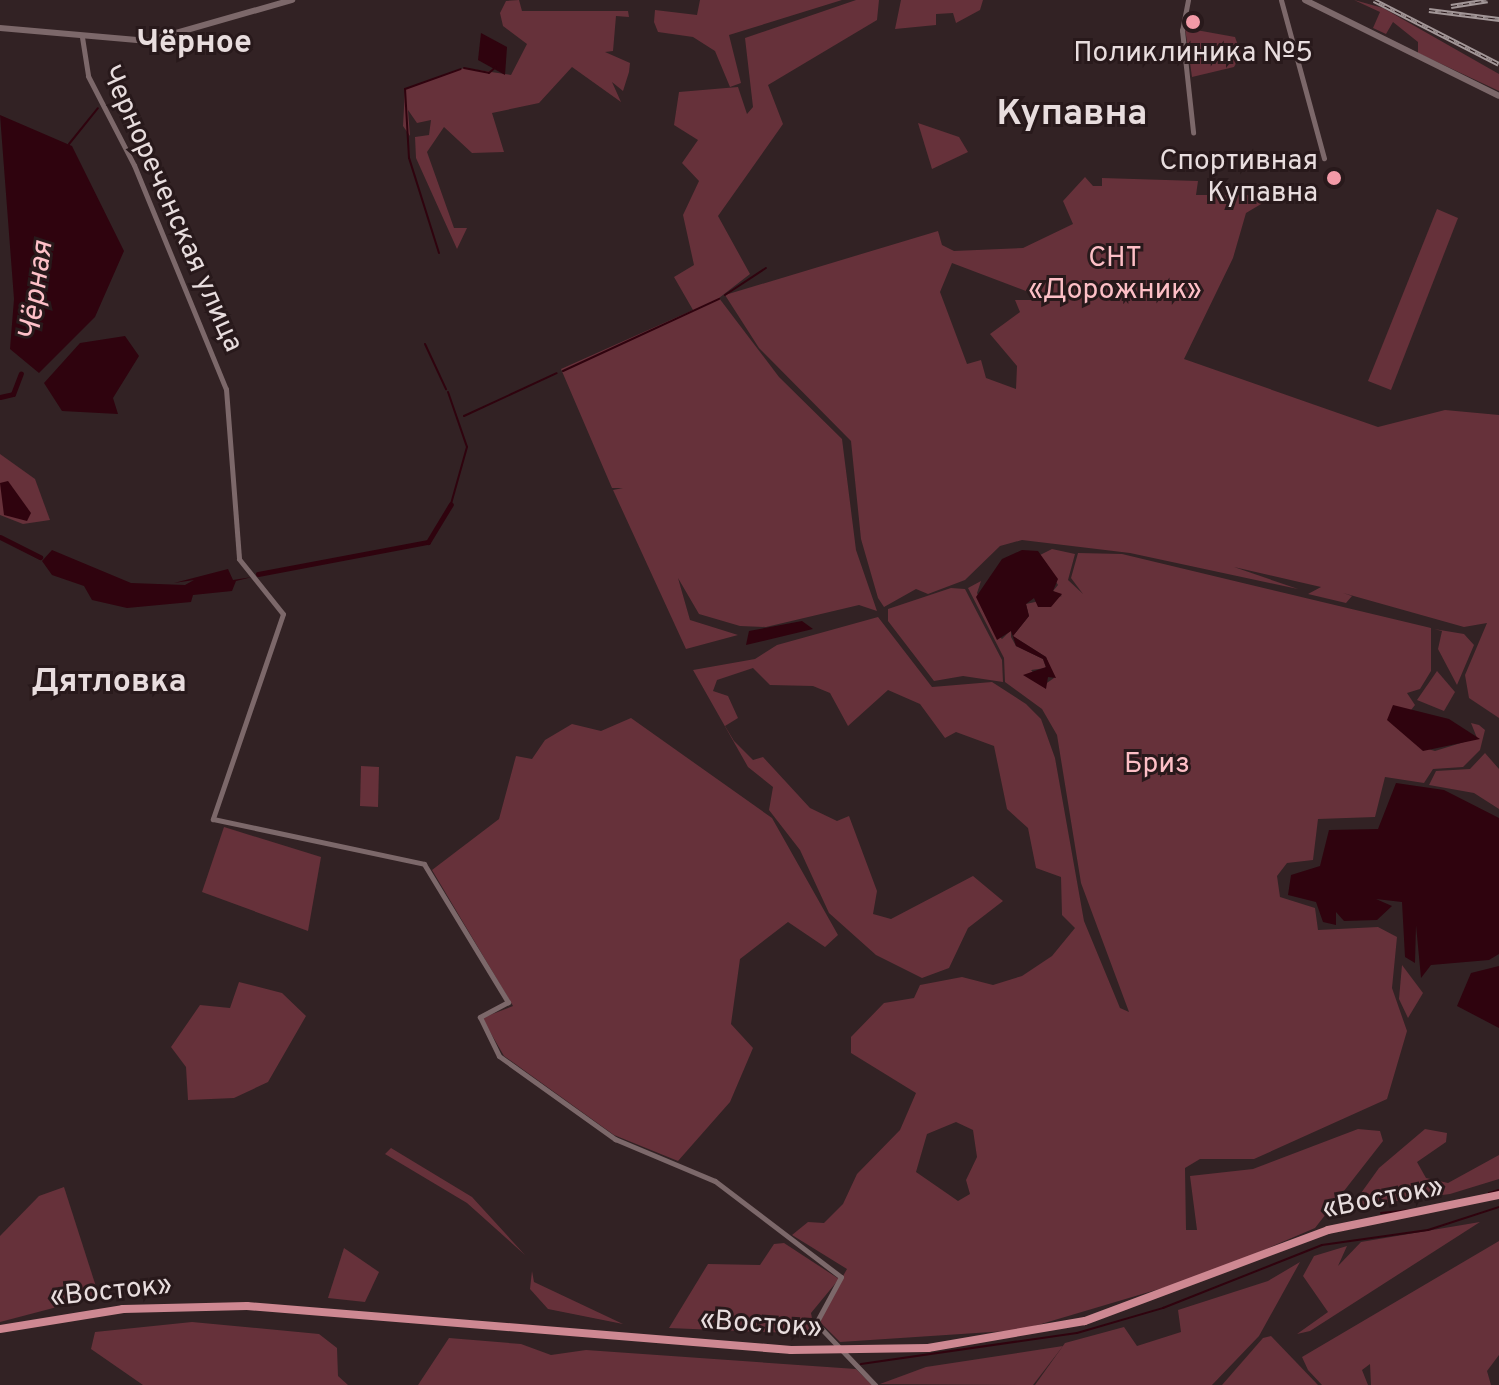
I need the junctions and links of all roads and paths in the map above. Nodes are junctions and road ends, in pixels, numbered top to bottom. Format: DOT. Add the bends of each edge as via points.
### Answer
graph roads {
  1 [pos="292,0"];
  2 [pos="1188,0"];
  3 [pos="1281,0"];
  4 [pos="1305,0"];
  5 [pos="0,28"];
  6 [pos="82,37"];
  7 [pos="1499,96"];
  8 [pos="1193,132"];
  9 [pos="1324,158"];
  10 [pos="1499,1197"];
  11 [pos="0,1331"];
  12 [pos="875,1385"];
  1 -- 6 [label="main road" via="155,40"];
  2 -- 8 [label="street" via="1182,30"];
  3 -- 9 [label="street"];
  4 -- 7 [label="main road"];
  5 -- 6 [label="main road"];
  6 -- 12 [label="street, Чернореченская улица" via="88,76 156,216 228,396 239,559 273,594 283,620 213,819 424,864 508,1002 480,1017 499,1056 615,1139 715,1181 837,1274 841,1284 816,1323"];
  10 -- 11 [label="highway, «Восток»" via="1328,1230 1085,1321 969,1343 853,1354 247,1306 123,1309"];
}
